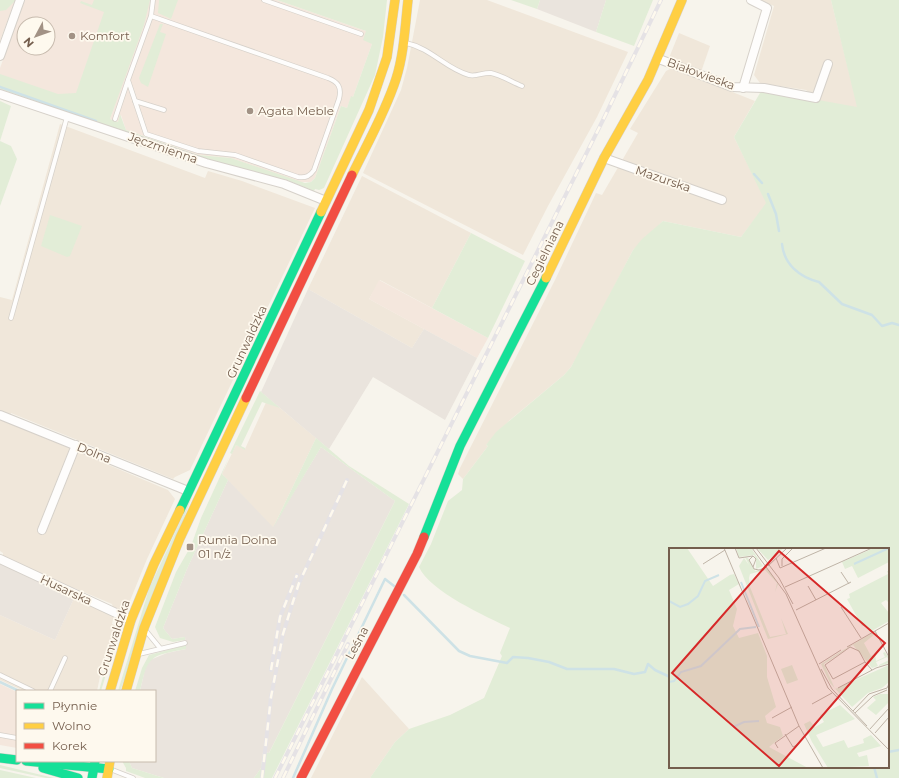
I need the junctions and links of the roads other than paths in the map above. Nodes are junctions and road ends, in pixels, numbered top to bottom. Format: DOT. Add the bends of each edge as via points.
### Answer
graph roads {
  1 [pos="20,0"];
  2 [pos="153,0"];
  3 [pos="264,0"];
  4 [pos="394,0"];
  5 [pos="408,0"];
  6 [pos="682,0"];
  7 [pos="751,0"];
  8 [pos="150,16"];
  9 [pos="361,34"];
  10 [pos="403,43"];
  11 [pos="0,56"];
  12 [pos="658,59"];
  13 [pos="828,64"];
  14 [pos="128,80"];
  15 [pos="522,86"];
  16 [pos="743,88"];
  17 [pos="0,94"];
  18 [pos="135,100"];
  19 [pos="164,110"];
  20 [pos="67,117"];
  21 [pos="115,119"];
  22 [pos="604,158"];
  23 [pos="722,200"];
  24 [pos="326,201"];
  25 [pos="11,318"];
  26 [pos="0,415"];
  27 [pos="76,446"];
  28 [pos="188,491"];
  29 [pos="433,519"];
  30 [pos="42,530"];
  31 [pos="0,559"];
  32 [pos="131,620"];
  33 [pos="144,628"];
  34 [pos="186,643"];
  35 [pos="160,648"];
  36 [pos="135,655"];
  37 [pos="65,658"];
  38 [pos="0,675"];
  39 [pos="31,690"];
  40 [pos="50,690"];
  41 [pos="110,690"];
  42 [pos="126,690"];
  43 [pos="0,735"];
  44 [pos="16,738"];
  45 [pos="0,758"];
  46 [pos="16,760"];
  47 [pos="25,762"];
  48 [pos="43,762"];
  49 [pos="94,764"];
  50 [pos="109,769"];
  51 [pos="78,778"];
  52 [pos="92,778"];
  53 [pos="134,778"];
  54 [pos="301,778"];
  1 -- 11 [label="street"];
  2 -- 8 [label="lane"];
  3 -- 9 [label="lane"];
  4 -- 24 [label="main road, Grunwaldzka" via="390,39 382,75"];
  5 -- 10 [label="main road, Grunwaldzka"];
  6 -- 12 [label="main road, Cegielniana"];
  7 -- 16 [label="street, Białowieska" via="767,8"];
  8 -- 14 [label="lane"];
  8 -- 18 [label="lane" via="328,78 339,86 341,92 314,170 305,178 235,155 198,151 146,134"];
  10 -- 15 [label="lane" via="415,45 437,56 448,66 470,76 490,73"];
  10 -- 33 [label="main road, Grunwaldzka" via="396,79 386,106 197,501"];
  12 -- 16 [label="street, Białowieska" via="732,87"];
  12 -- 22 [label="main road, Cegielniana"];
  13 -- 16 [label="street, Białowieska" via="816,98 764,88"];
  14 -- 18 [label="lane"];
  14 -- 21 [label="lane"];
  17 -- 20 [label="street, Jęczmienna"];
  18 -- 19 [label="lane"];
  20 -- 24 [label="street, Jęczmienna" via="206,163 284,184"];
  20 -- 25 [label="lane"];
  22 -- 23 [label="street, Mazurska"];
  22 -- 29 [label="main road, Cegielniana" via="534,303 460,446"];
  24 -- 28 [label="main road, Grunwaldzka"];
  26 -- 27 [label="street, Dolna"];
  27 -- 28 [label="street, Dolna"];
  27 -- 30 [label="street"];
  28 -- 32 [label="main road, Grunwaldzka"];
  29 -- 54 [label="main road, Leśna"];
  31 -- 32 [label="street, Husarska"];
  32 -- 41 [label="main road, Grunwaldzka"];
  33 -- 35 [label="lane"];
  33 -- 36 [label="main road, Grunwaldzka"];
  34 -- 35 [label="lane"];
  35 -- 36 [label="lane"];
  36 -- 42 [label="main road, Grunwaldzka"];
  37 -- 40 [label="lane"];
  38 -- 39 [label="lane"];
  43 -- 44 [label="lane"];
  45 -- 46 [label="main road"];
  47 -- 51 [label="main road"];
  48 -- 49 [label="main road"];
  49 -- 50 [label="main road"];
  49 -- 52 [label="main road"];
  50 -- 53 [label="lane"];
}
